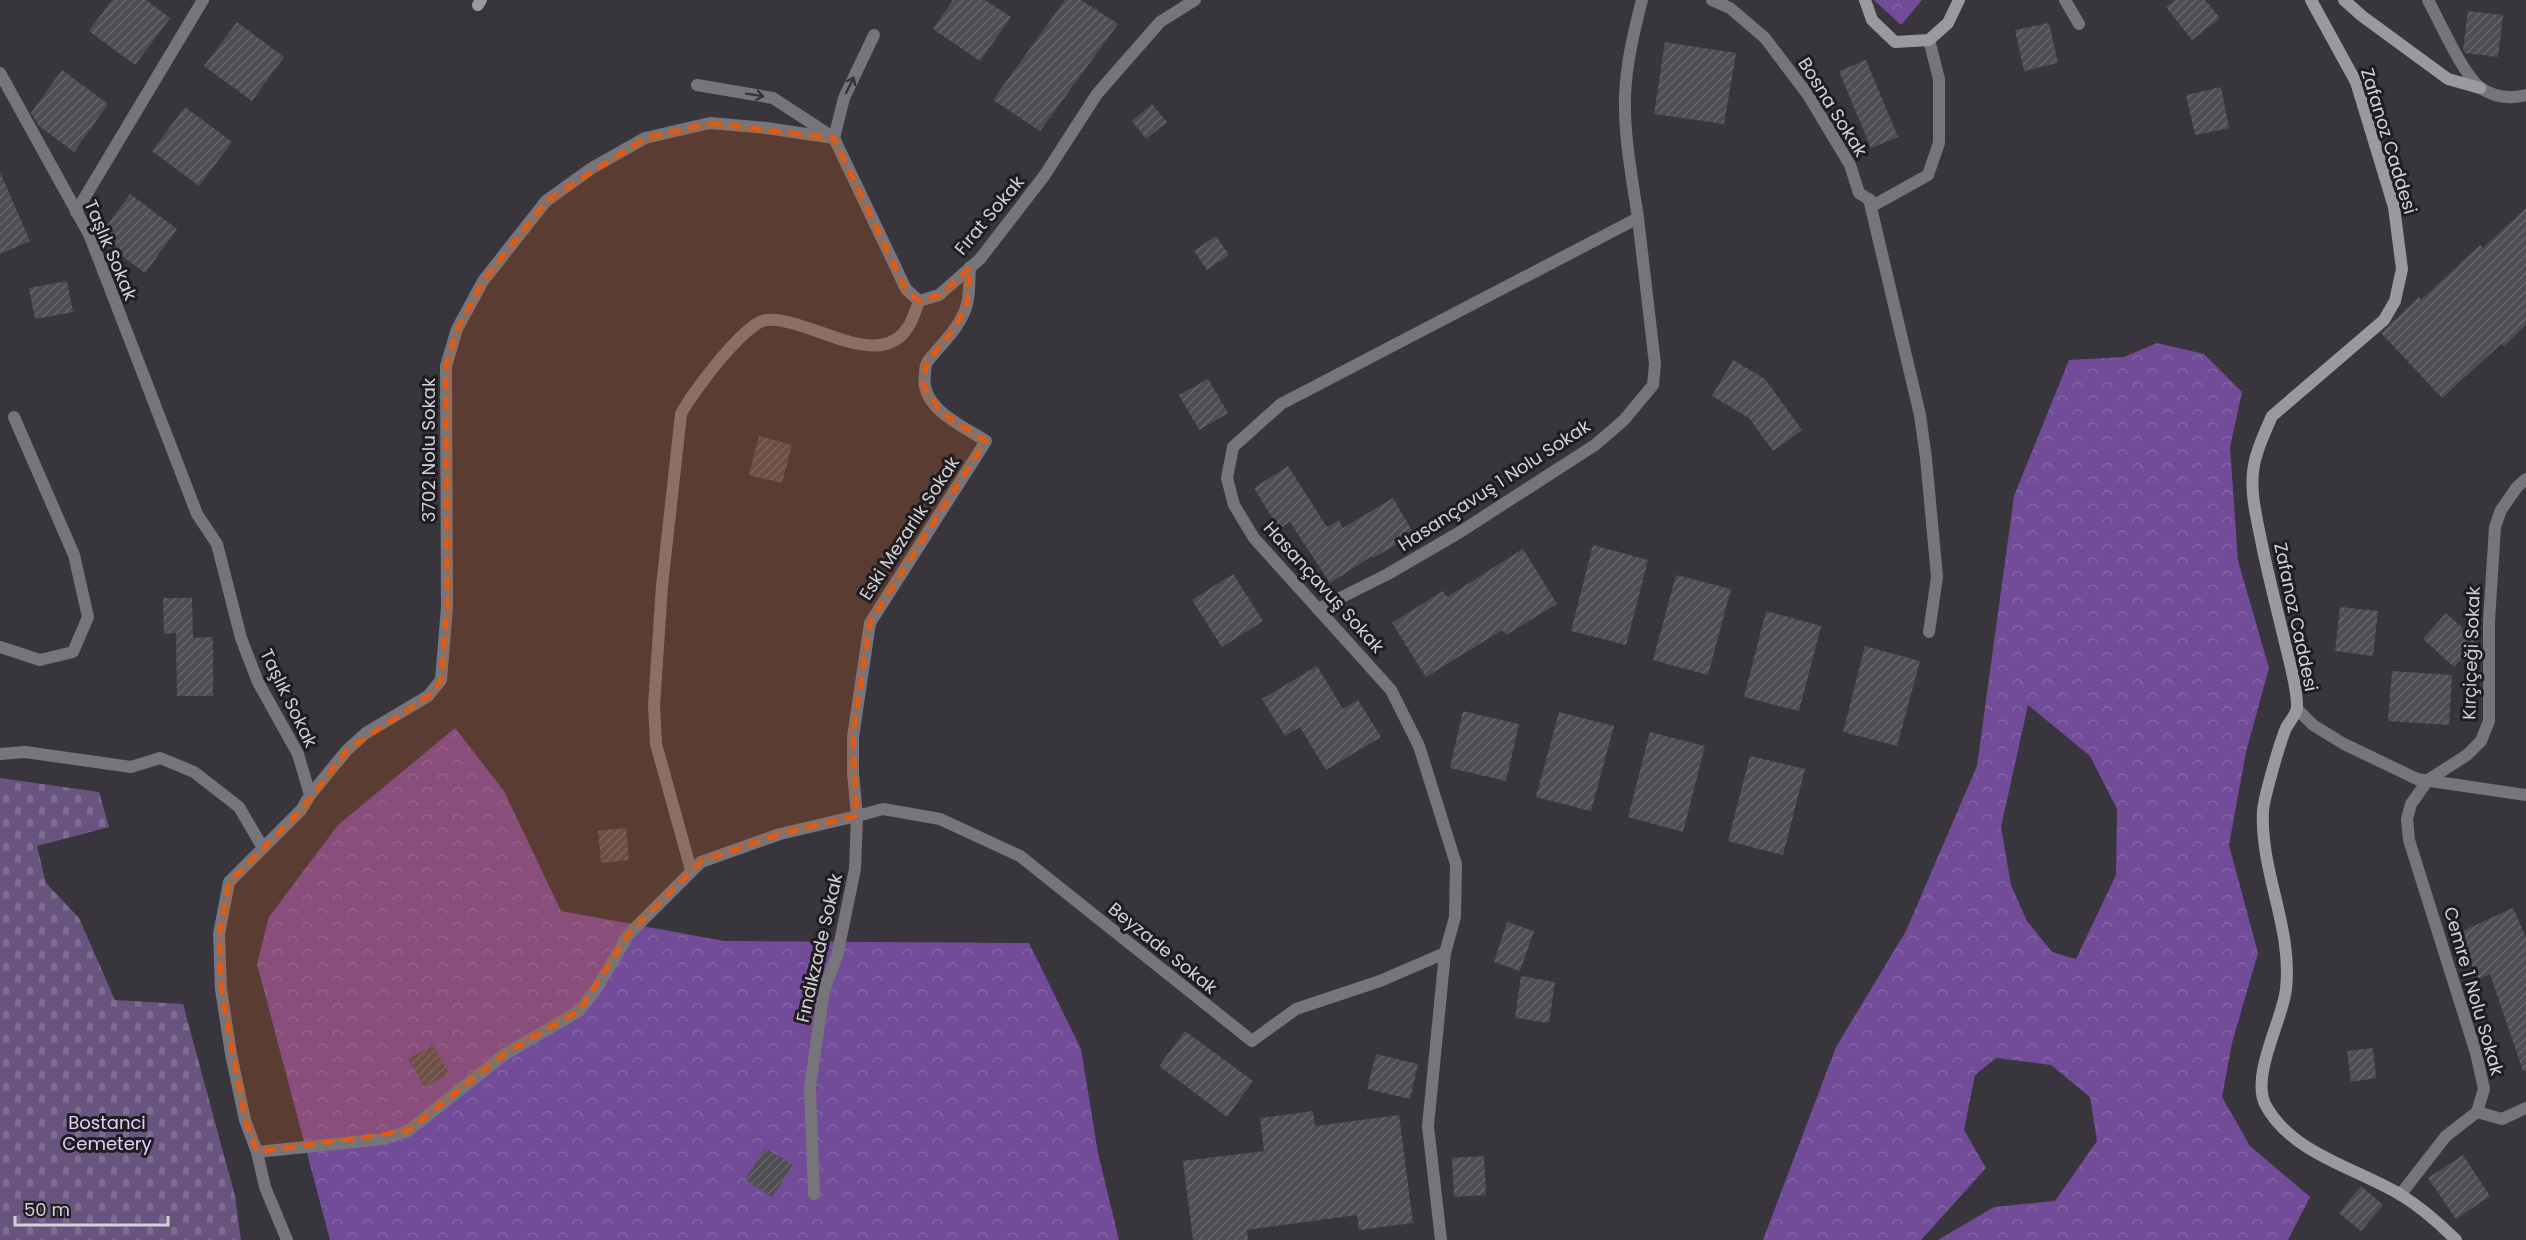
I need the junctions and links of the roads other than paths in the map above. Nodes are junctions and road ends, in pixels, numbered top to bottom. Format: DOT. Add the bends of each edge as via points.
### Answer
graph roads {
  1 [pos="203,0"];
  2 [pos="1195,0"];
  3 [pos="1642,0"];
  4 [pos="1712,0"];
  5 [pos="1865,0"];
  6 [pos="1959,0"];
  7 [pos="2065,0"];
  8 [pos="2311,0"];
  9 [pos="2344,0"];
  10 [pos="2428,0"];
  11 [pos="2079,24"];
  12 [pos="874,35"];
  13 [pos="1929,40"];
  14 [pos="0,73"];
  15 [pos="697,85"];
  16 [pos="2481,88"];
  17 [pos="2526,95"];
  18 [pos="834,138"];
  19 [pos="1869,199"];
  20 [pos="76,212"];
  21 [pos="1638,218"];
  22 [pos="970,267"];
  23 [pos="919,301"];
  24 [pos="14,417"];
  25 [pos="2526,478"];
  26 [pos="1318,609"];
  27 [pos="1929,632"];
  28 [pos="0,646"];
  29 [pos="2297,709"];
  30 [pos="0,754"];
  31 [pos="2428,780"];
  32 [pos="310,795"];
  33 [pos="2526,795"];
  34 [pos="857,816"];
  35 [pos="2409,840"];
  36 [pos="263,848"];
  37 [pos="692,870"];
  38 [pos="1445,953"];
  39 [pos="2526,1108"];
  40 [pos="2477,1112"];
  41 [pos="257,1152"];
  42 [pos="814,1194"];
  43 [pos="2400,1195"];
  44 [pos="287,1240"];
  45 [pos="1442,1240"];
  46 [pos="2456,1240"];
  1 -- 20 [label="street"];
  2 -- 22 [label="street, Fırat Sokak" via="1160,22 1097,94 1044,177"];
  3 -- 21 [label="street" via="1625,96"];
  4 -- 19 [label="street, Bosna Sokak" via="1730,8 1765,38 1808,95 1850,165 1859,193"];
  5 -- 13 [label="street" via="1872,20 1895,42"];
  6 -- 13 [label="street" via="1948,23"];
  7 -- 11 [label="street"];
  8 -- 29 [label="street, Zafanoz Caddesi" via="2356,82 2394,207 2402,269 2395,302 2384,320 2272,416 2254,466 2254,505"];
  9 -- 16 [label="street" via="2448,78"];
  10 -- 16 [label="street" via="2470,77"];
  18 -- 12 [label="street, one-way" via="844,98"];
  13 -- 19 [label="street" via="1939,79 1939,143 1928,175 1876,204"];
  14 -- 20 [label="street, Taşlık Sokak"];
  15 -- 18 [label="street, one-way" via="773,98"];
  16 -- 17 [label="street" via="2498,96"];
  18 -- 23 [label="street" via="906,289"];
  18 -- 32 [label="street, 3702 Nolu Sokak" via="710,123 645,138 592,168 546,201 483,281 457,329 446,366 447,607 441,681 428,696 347,750"];
  19 -- 27 [label="street" via="1920,415 1936,577"];
  20 -- 32 [label="street, Taşlık Sokak" via="88,234 196,514 217,544 241,638 258,682 298,754"];
  21 -- 26 [label="street, Hasançavuş 1 Nolu Sokak" via="1655,364 1653,385 1624,420 1595,445 1460,532"];
  21 -- 26 [label="street, Hasançavuş Sokak" via="1281,404 1233,447 1227,478 1234,505 1254,538"];
  22 -- 23 [label="street, Fırat Sokak" via="939,295"];
  22 -- 34 [label="street, Eski Mezarlık Sokak" via="967,304 957,325 927,363 923,384 941,412 986,441 870,623 853,737"];
  23 -- 37 [label="street" via="908,328 892,343 875,347 797,325 766,320 752,325 690,396 681,414 662,586 654,706 656,744"];
  24 -- 28 [label="street" via="74,555 88,617 74,652 40,660"];
  25 -- 31 [label="street, Kırçiçeği Sokak" via="2501,510 2495,527 2489,621 2489,722 2481,741 2467,755"];
  26 -- 38 [label="street, Hasançavuş Sokak" via="1391,690 1419,746 1456,864 1455,917"];
  29 -- 31 [label="street" via="2344,744 2417,779"];
  29 -- 43 [label="street, Zafanoz Caddesi" via="2286,729 2263,808 2264,844 2288,955 2286,991 2270,1040 2262,1085 2264,1101 2275,1121 2324,1157"];
  30 -- 36 [label="street" via="25,752 130,767 159,758 194,772 239,807"];
  31 -- 33 [label="street"];
  31 -- 35 [label="street, Kırçiçeği Sokak" via="2411,804 2407,819"];
  32 -- 36 [label="street" via="301,810"];
  34 -- 37 [label="street" via="780,834 701,862"];
  34 -- 38 [label="street, Beyzade Sokak" via="884,809 940,819 1020,856 1251,1041 1296,1009 1380,981"];
  34 -- 42 [label="street, Fındıkzade Sokak" via="855,869 837,956 824,990 810,1087"];
  35 -- 40 [label="street, Cemre 1 Nolu Sokak" via="2476,1053 2484,1089"];
  36 -- 41 [label="street" via="229,882 219,934 221,989 231,1054 245,1120"];
  37 -- 41 [label="street" via="629,934 579,1011 505,1054 408,1131 384,1138"];
  38 -- 45 [label="street, Hasançavuş Sokak" via="1428,1126"];
  39 -- 40 [label="street" via="2502,1119"];
  40 -- 43 [label="street" via="2446,1136"];
  41 -- 44 [label="street" via="265,1187"];
  43 -- 46 [label="street, Zafanoz Caddesi"];
}
